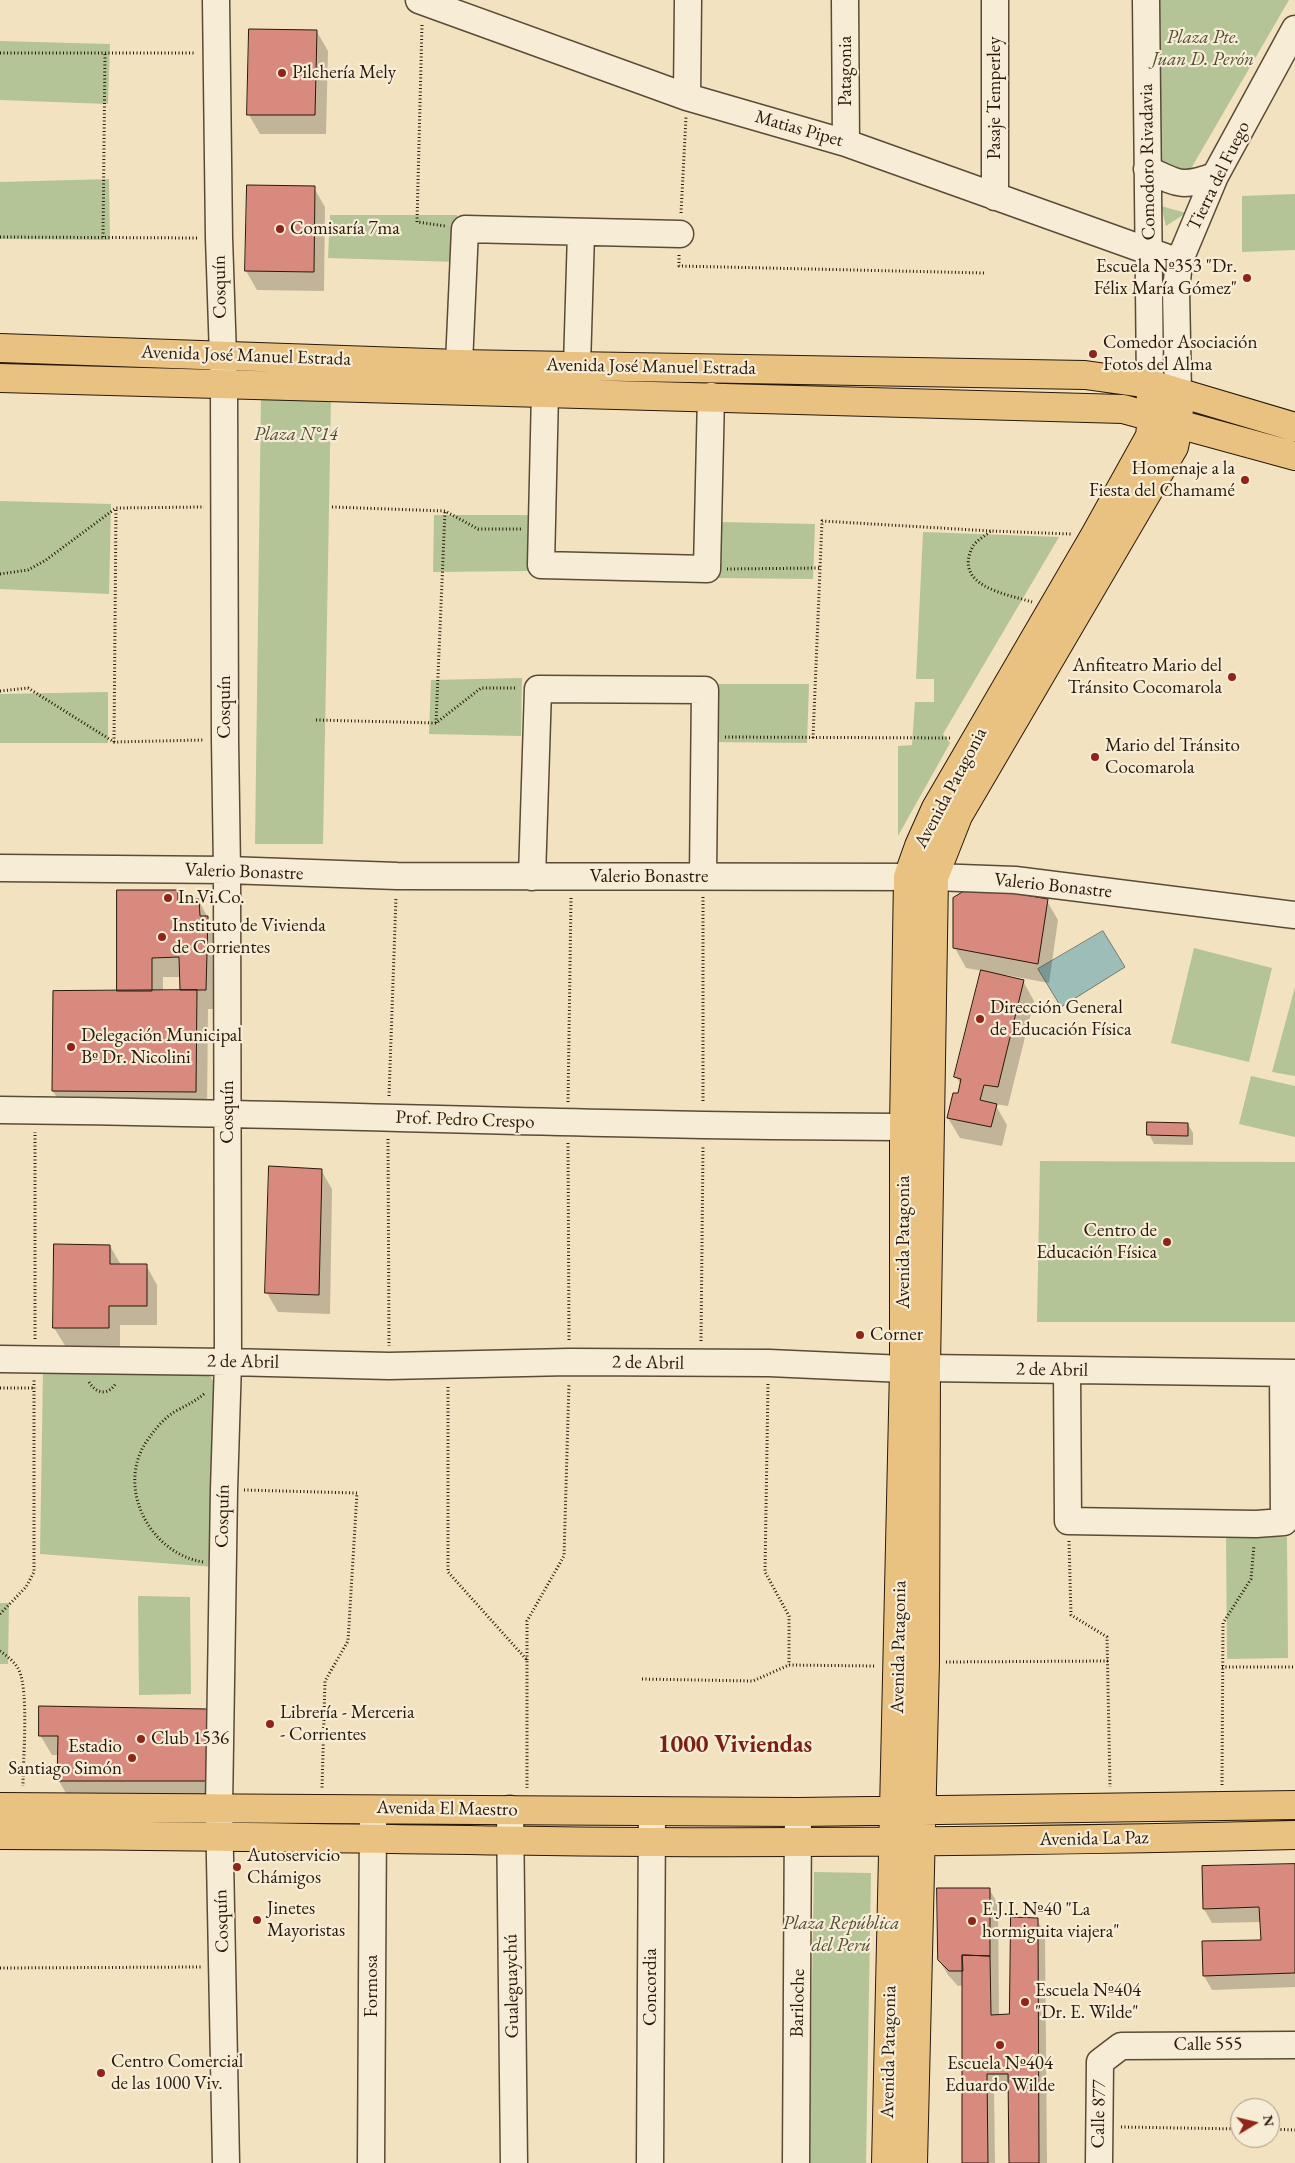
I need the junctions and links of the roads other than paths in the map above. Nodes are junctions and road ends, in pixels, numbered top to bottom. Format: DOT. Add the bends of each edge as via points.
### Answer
graph roads {
  1 [pos="216,0"];
  2 [pos="688,0"];
  3 [pos="846,0"];
  4 [pos="995,0"];
  5 [pos="1146,0"];
  6 [pos="421,1"];
  7 [pos="1295,29"];
  8 [pos="687,97"];
  9 [pos="846,143"];
  10 [pos="1147,169"];
  11 [pos="1215,176"];
  12 [pos="995,197"];
  13 [pos="581,233"];
  14 [pos="680,234"];
  15 [pos="1149,252"];
  16 [pos="1180,262"];
  17 [pos="0,348"];
  18 [pos="222,355"];
  19 [pos="458,364"];
  20 [pos="576,366"];
  21 [pos="0,378"];
  22 [pos="1150,384"];
  23 [pos="224,386"];
  24 [pos="545,392"];
  25 [pos="1178,393"];
  26 [pos="711,396"];
  27 [pos="1152,416"];
  28 [pos="1179,423"];
  29 [pos="1295,427"];
  30 [pos="1295,456"];
  31 [pos="0,868"];
  32 [pos="227,870"];
  33 [pos="532,876"];
  34 [pos="703,876"];
  35 [pos="921,877"];
  36 [pos="1295,915"];
  37 [pos="0,1110"];
  38 [pos="228,1112"];
  39 [pos="917,1127"];
  40 [pos="0,1359"];
  41 [pos="220,1362"];
  42 [pos="915,1369"];
  43 [pos="1068,1371"];
  44 [pos="1289,1373"];
  45 [pos="20,1796"];
  46 [pos="1295,1805"];
  47 [pos="219,1808"];
  48 [pos="373,1808"];
  49 [pos="519,1809"];
  50 [pos="895,1810"];
  51 [pos="922,1810"];
  52 [pos="652,1811"];
  53 [pos="798,1812"];
  54 [pos="0,1835"];
  55 [pos="220,1835"];
  56 [pos="1295,1835"];
  57 [pos="374,1838"];
  58 [pos="510,1840"];
  59 [pos="800,1841"];
  60 [pos="652,1842"];
  61 [pos="906,1842"];
  62 [pos="1295,2045"];
  63 [pos="1121,2046"];
  64 [pos="226,2163"];
  65 [pos="371,2163"];
  66 [pos="514,2163"];
  67 [pos="650,2163"];
  68 [pos="796,2163"];
  69 [pos="886,2163"];
  70 [pos="913,2163"];
  71 [pos="1099,2163"];
  1 -- 18 [label="street, Cosquín"];
  2 -- 8 [label="street"];
  3 -- 9 [label="street, Patagonia"];
  4 -- 12 [label="street, Pasaje Temperley"];
  5 -- 10 [label="street, Comodoro Rivadavia"];
  6 -- 8 [label="street, Matias Pipet"];
  7 -- 11 [label="street, Tierra del Fuego"];
  8 -- 9 [label="street, Matias Pipet"];
  9 -- 12 [label="street, Matias Pipet"];
  10 -- 11 [label="street" via="1178,184 1193,184"];
  10 -- 15 [label="street, Comodoro Rivadavia"];
  11 -- 16 [label="street, Tierra del Fuego"];
  12 -- 15 [label="street, Matias Pipet"];
  13 -- 14 [label="street"];
  13 -- 19 [label="street" via="465,229"];
  13 -- 20 [label="street"];
  15 -- 16 [label="street, Matias Pipet"];
  15 -- 22 [label="street, Comodoro Rivadavia"];
  16 -- 25 [label="street, Tierra del Fuego" via="1176,290"];
  17 -- 18 [label="main road, Avenida José Manuel Estrada"];
  18 -- 19 [label="main road, Avenida José Manuel Estrada"];
  18 -- 23 [label="street, Cosquín"];
  19 -- 20 [label="main road, Avenida José Manuel Estrada"];
  20 -- 22 [label="main road, Avenida José Manuel Estrada" via="1085,375"];
  21 -- 23 [label="main road, Avenida José Manuel Estrada"];
  22 -- 25 [label="main road, Avenida José Manuel Estrada"];
  22 -- 27 [label="main road, Avenida Patagonia"];
  23 -- 24 [label="main road, Avenida José Manuel Estrada"];
  23 -- 32 [label="street, Cosquín"];
  24 -- 26 [label="main road, Avenida José Manuel Estrada"];
  24 -- 26 [label="street" via="541,565 707,569"];
  25 -- 28 [label="main road, Avenida Patagonia"];
  25 -- 29 [label="main road, Avenida José Manuel Estrada"];
  26 -- 27 [label="main road, Avenida José Manuel Estrada" via="1123,409"];
  27 -- 28 [label="main road, Avenida José Manuel Estrada"];
  27 -- 35 [label="main road, Avenida Patagonia" via="1150,436 936,808 918,846"];
  28 -- 30 [label="main road, Avenida José Manuel Estrada"];
  28 -- 35 [label="main road, Avenida Patagonia" via="1174,447"];
  31 -- 32 [label="street, Valerio Bonastre"];
  32 -- 33 [label="street, Valerio Bonastre" via="397,876"];
  32 -- 38 [label="street, Cosquín"];
  33 -- 34 [label="street, Valerio Bonastre"];
  33 -- 34 [label="street" via="538,689 705,690"];
  34 -- 35 [label="street, Valerio Bonastre"];
  35 -- 36 [label="street, Valerio Bonastre" via="1015,880"];
  35 -- 39 [label="main road, Avenida Patagonia"];
  37 -- 38 [label="street, Prof. Pedro Crespo"];
  38 -- 39 [label="street, Prof. Pedro Crespo" via="568,1123"];
  38 -- 41 [label="street, Cosquín"];
  39 -- 42 [label="main road, Avenida Patagonia"];
  40 -- 41 [label="street, 2 de Abril"];
  41 -- 42 [label="street, 2 de Abril" via="448,1366 569,1362 769,1363"];
  41 -- 47 [label="street, Cosquín" via="224,1490"];
  42 -- 43 [label="street, 2 de Abril"];
  42 -- 50 [label="main road, Avenida Patagonia" via="898,1666"];
  42 -- 51 [label="main road, Avenida Patagonia" via="925,1662"];
  43 -- 44 [label="street, 2 de Abril"];
  43 -- 44 [label="street" via="1068,1521 1256,1524 1284,1522"];
  45 -- 47 [label="main road, Avenida El Maestro"];
  46 -- 51 [label="main road, Avenida La Paz"];
  47 -- 48 [label="main road, Avenida El Maestro"];
  47 -- 55 [label="street, Cosquín"];
  48 -- 49 [label="main road, Avenida El Maestro"];
  48 -- 57 [label="street, Formosa"];
  49 -- 52 [label="main road, Avenida El Maestro"];
  49 -- 58 [label="street, Gualeguaychú"];
  50 -- 51 [label="main road, Avenida La Paz"];
  50 -- 53 [label="main road, Avenida El Maestro"];
  50 -- 61 [label="main road, Avenida Patagonia"];
  51 -- 61 [label="main road, Avenida Patagonia"];
  52 -- 53 [label="main road, Avenida El Maestro"];
  52 -- 60 [label="street, Concordia"];
  53 -- 59 [label="street, Bariloche"];
  54 -- 55 [label="main road, Avenida El Maestro"];
  55 -- 57 [label="main road, Avenida El Maestro"];
  55 -- 64 [label="street, Cosquín"];
  56 -- 61 [label="main road, Avenida La Paz"];
  57 -- 58 [label="main road, Avenida El Maestro"];
  57 -- 65 [label="street, Formosa"];
  58 -- 60 [label="main road, Avenida El Maestro"];
  58 -- 66 [label="street, Gualeguaychú"];
  59 -- 60 [label="main road, Avenida El Maestro"];
  59 -- 61 [label="main road, Avenida El Maestro"];
  59 -- 68 [label="street, Bariloche"];
  60 -- 67 [label="street, Concordia"];
  61 -- 69 [label="main road, Avenida Patagonia"];
  61 -- 70 [label="main road, Avenida Patagonia"];
  62 -- 63 [label="street, Calle 555"];
  63 -- 71 [label="street, Calle 877" via="1100,2062"];
}
